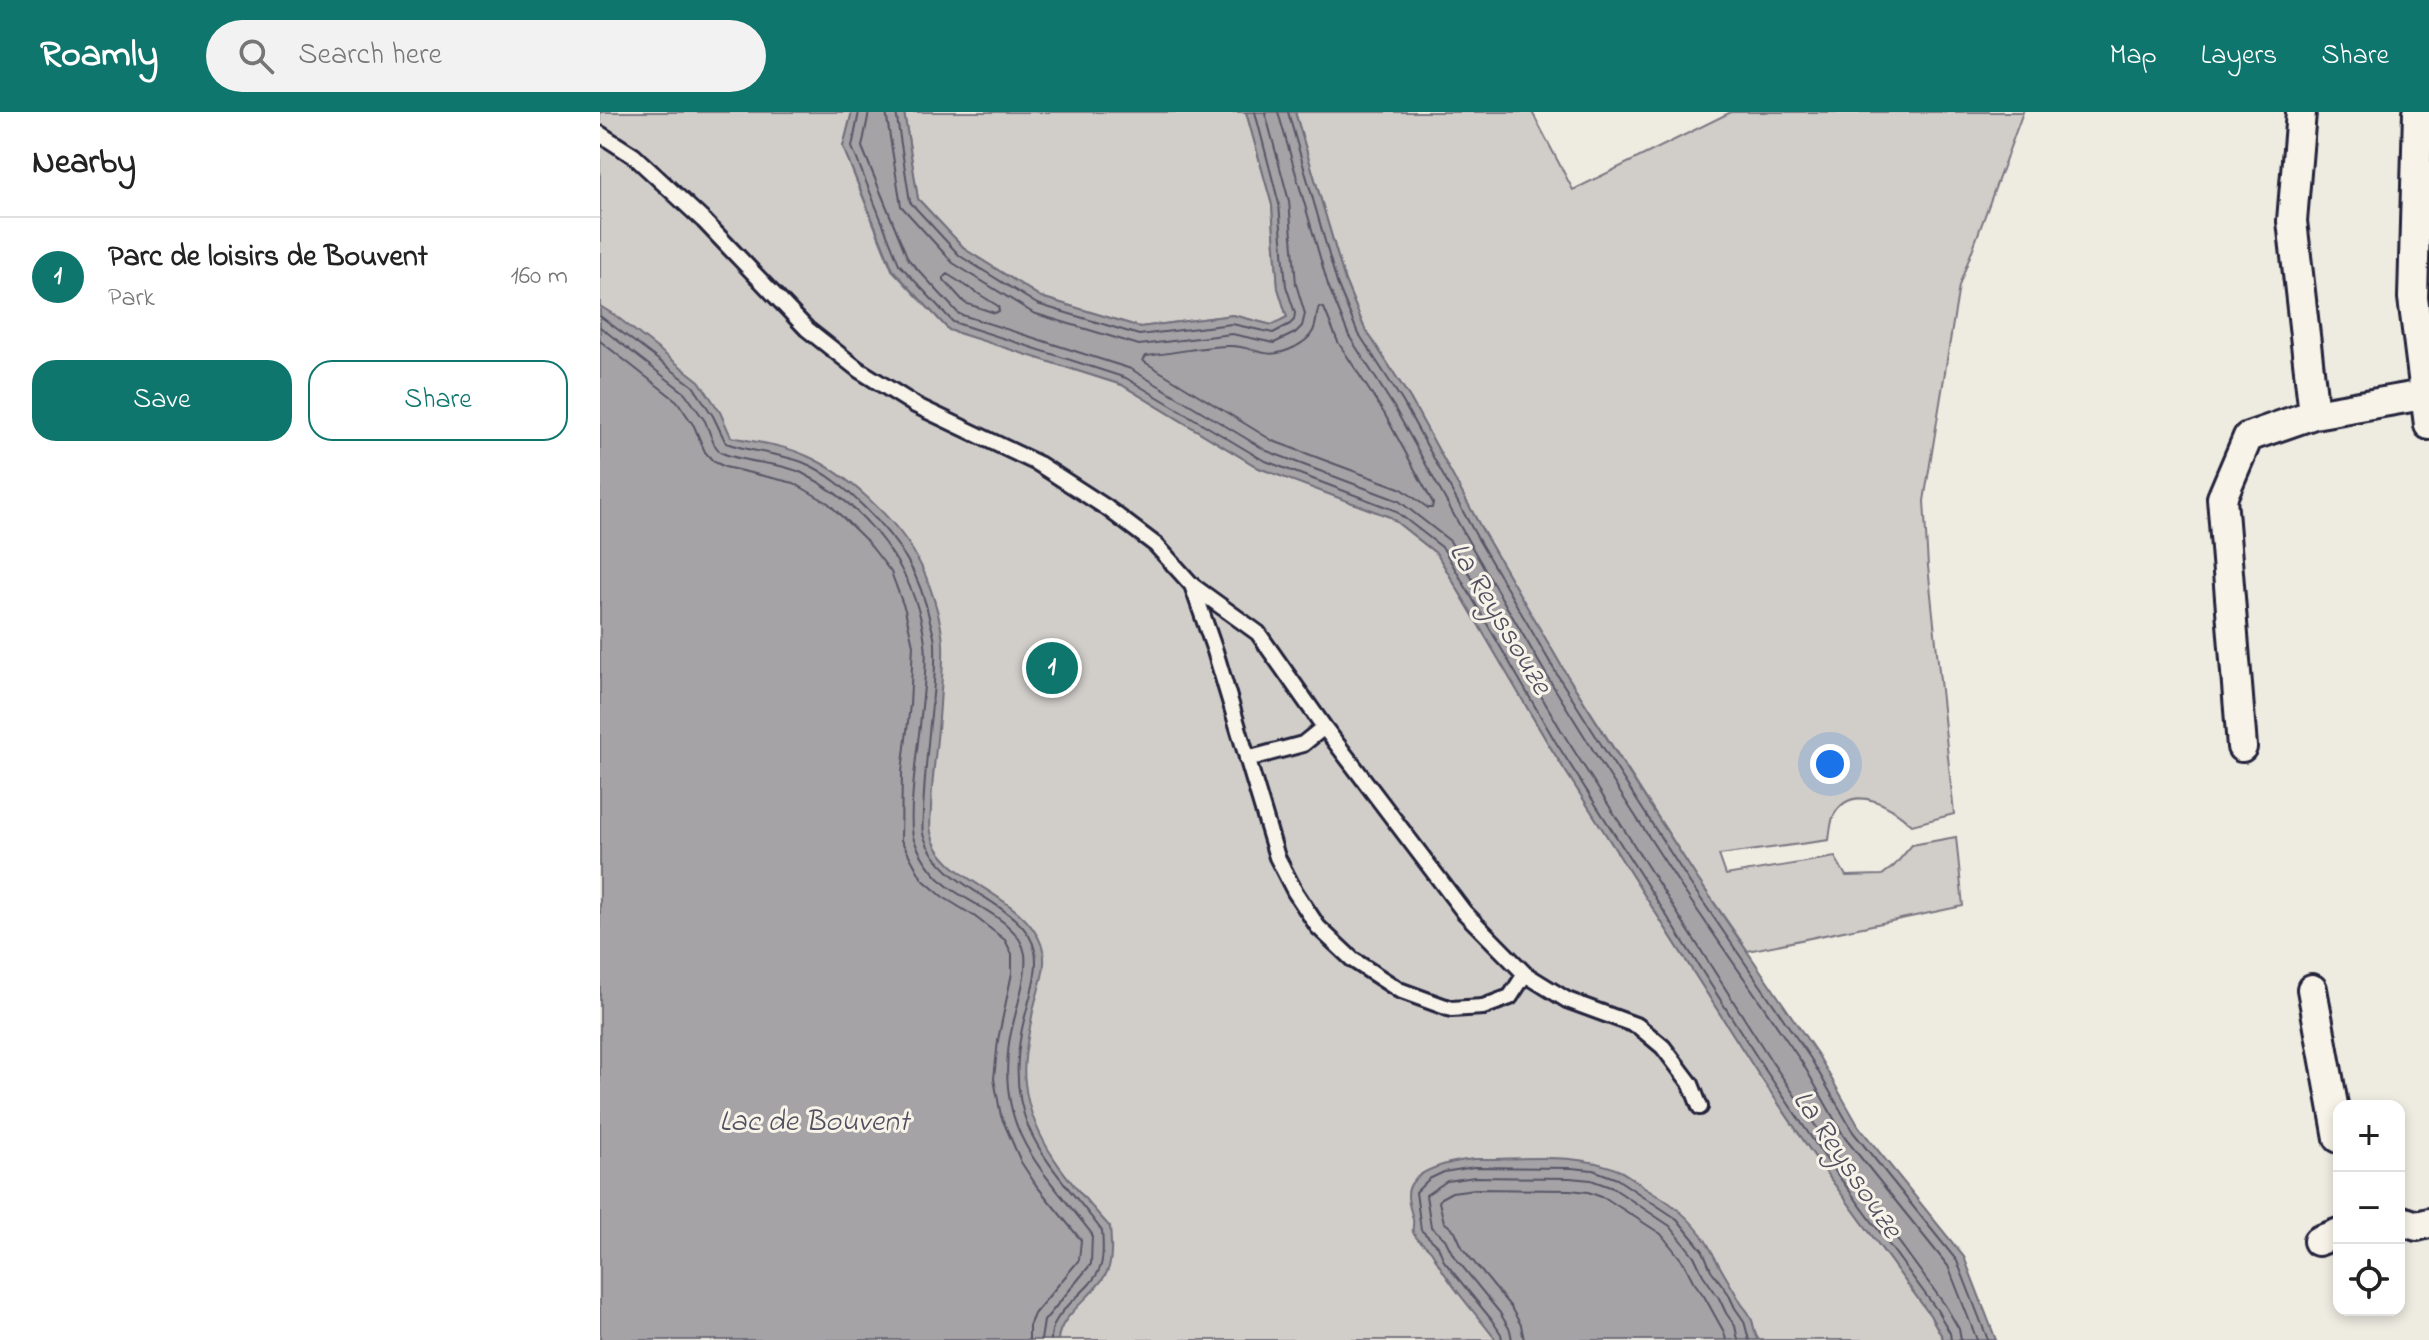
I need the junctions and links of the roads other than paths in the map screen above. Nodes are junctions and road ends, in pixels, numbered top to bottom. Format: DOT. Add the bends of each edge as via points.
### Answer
graph roads {
  1 [pos="2301,112"];
  2 [pos="2418,112"];
  3 [pos="600,134"];
  4 [pos="2427,394"];
  5 [pos="2314,414"];
  6 [pos="2429,425"];
  7 [pos="1192,585"];
  8 [pos="1324,727"];
  9 [pos="2242,747"];
  10 [pos="1247,759"];
  11 [pos="1525,974"];
  12 [pos="2312,989"];
  13 [pos="2333,1105"];
  14 [pos="1700,1107"];
  15 [pos="2405,1222"];
  16 [pos="2429,1223"];
  1 -- 5 [label="street" via="2292,221"];
  2 -- 4 [label="street" via="2413,298"];
  3 -- 7 [label="lane" via="634,156 807,329 859,370 915,405 1039,464 1156,545"];
  4 -- 5 [label="street"];
  4 -- 6 [label="street"];
  5 -- 9 [label="street" via="2248,437 2222,498"];
  7 -- 8 [label="lane" via="1258,633"];
  7 -- 10 [label="lane"];
  8 -- 10 [label="lane" via="1303,744"];
  8 -- 11 [label="lane" via="1464,912"];
  10 -- 11 [label="lane" via="1277,857 1295,892 1318,927 1353,960 1399,990 1451,1009 1483,1007 1510,997"];
  11 -- 14 [label="lane" via="1567,1000 1638,1026 1663,1047 1691,1084"];
  12 -- 13 [label="street"];
  15 -- 16 [label="street"];
}
